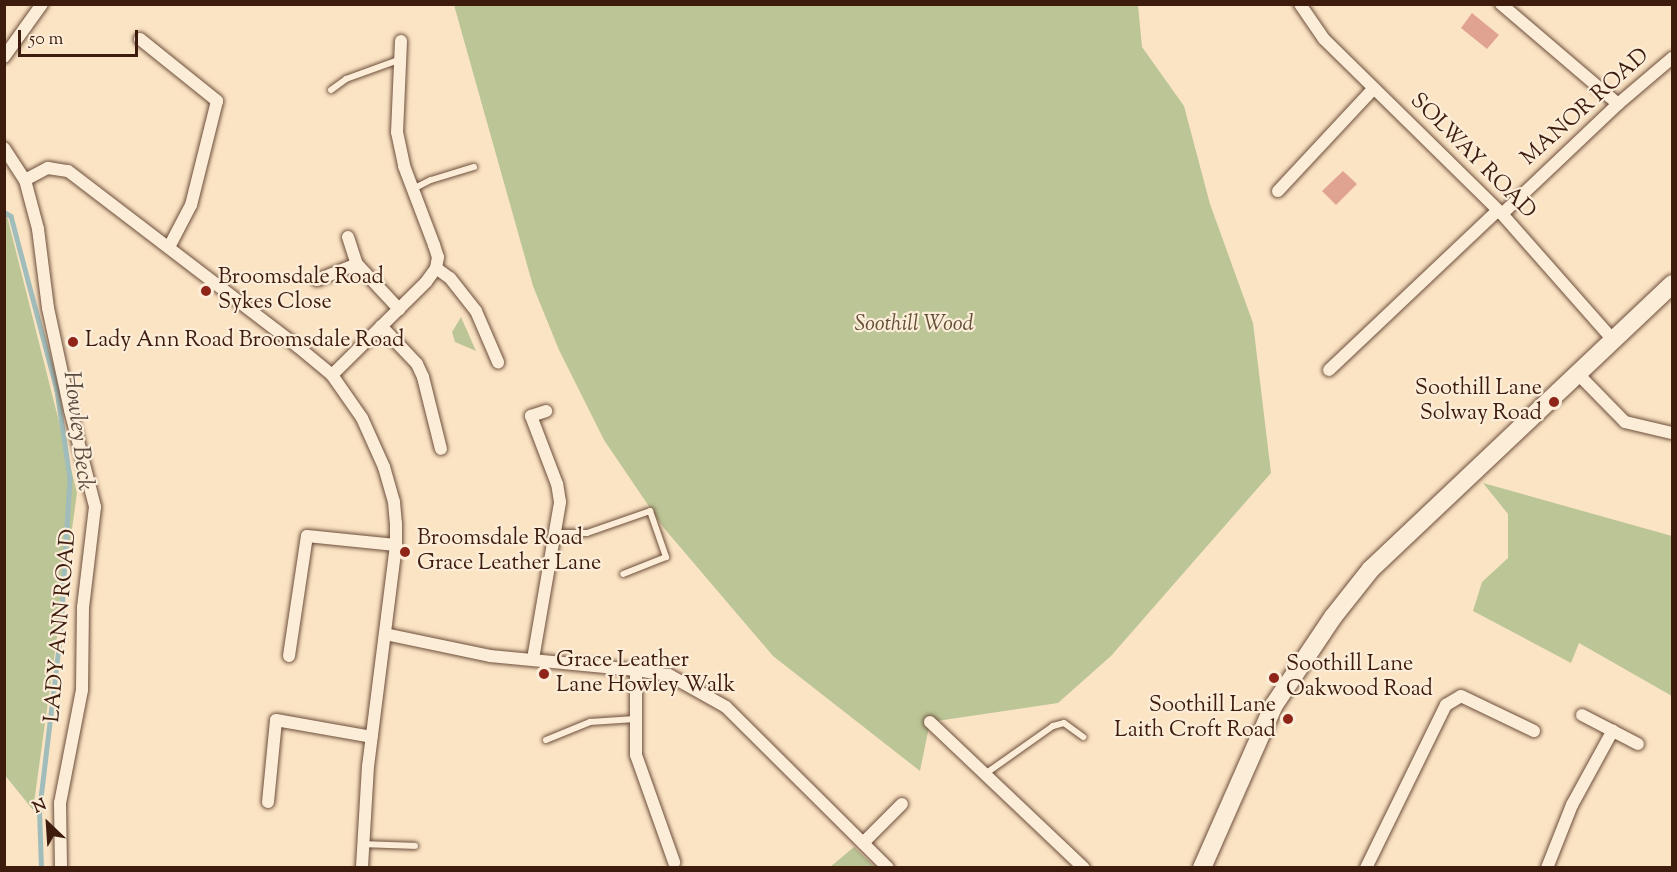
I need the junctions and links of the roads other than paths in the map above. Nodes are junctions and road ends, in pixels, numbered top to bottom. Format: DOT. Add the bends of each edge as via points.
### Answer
graph roads {
  1 [pos="42,4"];
  2 [pos="1300,4"];
  3 [pos="1501,4"];
  4 [pos="140,39"];
  5 [pos="401,41"];
  6 [pos="4,57"];
  7 [pos="1672,58"];
  8 [pos="401,59"];
  9 [pos="1373,89"];
  10 [pos="331,90"];
  11 [pos="1618,104"];
  12 [pos="4,148"];
  13 [pos="10,167"];
  14 [pos="474,167"];
  15 [pos="24,180"];
  16 [pos="413,189"];
  17 [pos="1278,191"];
  18 [pos="1500,212"];
  19 [pos="348,237"];
  20 [pos="169,246"];
  21 [pos="357,264"];
  22 [pos="436,268"];
  23 [pos="317,280"];
  24 [pos="1672,284"];
  25 [pos="399,309"];
  26 [pos="381,326"];
  27 [pos="1613,340"];
  28 [pos="498,362"];
  29 [pos="1329,370"];
  30 [pos="1578,374"];
  31 [pos="332,375"];
  32 [pos="546,411"];
  33 [pos="1672,433"];
  34 [pos="441,449"];
  35 [pos="554,532"];
  36 [pos="396,545"];
  37 [pos="623,574"];
  38 [pos="385,634"];
  39 [pos="289,656"];
  40 [pos="533,659"];
  41 [pos="636,670"];
  42 [pos="1582,715"];
  43 [pos="636,718"];
  44 [pos="930,722"];
  45 [pos="1612,730"];
  46 [pos="1534,731"];
  47 [pos="372,737"];
  48 [pos="1083,737"];
  49 [pos="546,740"];
  50 [pos="1638,744"];
  51 [pos="985,774"];
  52 [pos="268,802"];
  53 [pos="902,804"];
  54 [pos="863,843"];
  55 [pos="362,844"];
  56 [pos="415,846"];
  57 [pos="674,862"];
  58 [pos="61,867"];
  59 [pos="362,867"];
  60 [pos="888,867"];
  61 [pos="1084,867"];
  62 [pos="1202,867"];
  63 [pos="1366,867"];
  64 [pos="1547,867"];
  1 -- 6 [label="street"];
  2 -- 9 [label="street, SOLWAY ROAD" via="1324,39"];
  3 -- 11 [label="street"];
  4 -- 20 [label="street" via="217,100 191,205"];
  5 -- 8 [label="street"];
  7 -- 11 [label="street, MANOR ROAD"];
  8 -- 10 [label="lane" via="346,79"];
  8 -- 16 [label="street" via="397,132"];
  9 -- 17 [label="street"];
  9 -- 18 [label="street, SOLWAY ROAD"];
  11 -- 18 [label="street, MANOR ROAD"];
  12 -- 13 [label="street, LADY ANN ROAD"];
  13 -- 15 [label="street, LADY ANN ROAD"];
  14 -- 16 [label="lane"];
  15 -- 20 [label="street" via="48,168 68,171"];
  15 -- 58 [label="street, LADY ANN ROAD" via="38,229 48,308 94,507 83,607 82,690 60,803"];
  16 -- 22 [label="street" via="438,257"];
  18 -- 27 [label="street, SOLWAY ROAD"];
  18 -- 29 [label="street, MANOR ROAD"];
  19 -- 21 [label="street"];
  20 -- 31 [label="street"];
  21 -- 23 [label="street"];
  21 -- 25 [label="street"];
  22 -- 25 [label="street"];
  22 -- 28 [label="street" via="476,312"];
  24 -- 27 [label="main road"];
  25 -- 26 [label="street"];
  26 -- 31 [label="street"];
  26 -- 34 [label="street" via="417,364"];
  27 -- 30 [label="main road"];
  30 -- 33 [label="street" via="1625,422"];
  30 -- 62 [label="main road" via="1412,528 1371,569 1333,617 1274,705"];
  31 -- 36 [label="street" via="362,418 384,467 394,502"];
  32 -- 35 [label="street" via="531,416 557,484 560,502"];
  35 -- 37 [label="lane" via="586,533 650,511 666,557"];
  35 -- 40 [label="street"];
  36 -- 38 [label="street"];
  36 -- 39 [label="street" via="307,536"];
  38 -- 40 [label="street" via="490,656"];
  38 -- 47 [label="street"];
  40 -- 41 [label="street"];
  41 -- 43 [label="street"];
  41 -- 54 [label="street" via="669,675 726,707"];
  42 -- 45 [label="street"];
  43 -- 49 [label="lane" via="590,722"];
  43 -- 57 [label="street" via="636,755"];
  44 -- 51 [label="street"];
  45 -- 50 [label="street"];
  45 -- 64 [label="street" via="1572,805"];
  46 -- 63 [label="street" via="1461,696 1446,705"];
  47 -- 52 [label="street" via="276,720"];
  47 -- 55 [label="street"];
  48 -- 51 [label="lane" via="1064,723 1053,726"];
  51 -- 61 [label="street"];
  53 -- 54 [label="street"];
  54 -- 60 [label="street"];
  55 -- 56 [label="lane"];
  55 -- 59 [label="street"];
}
